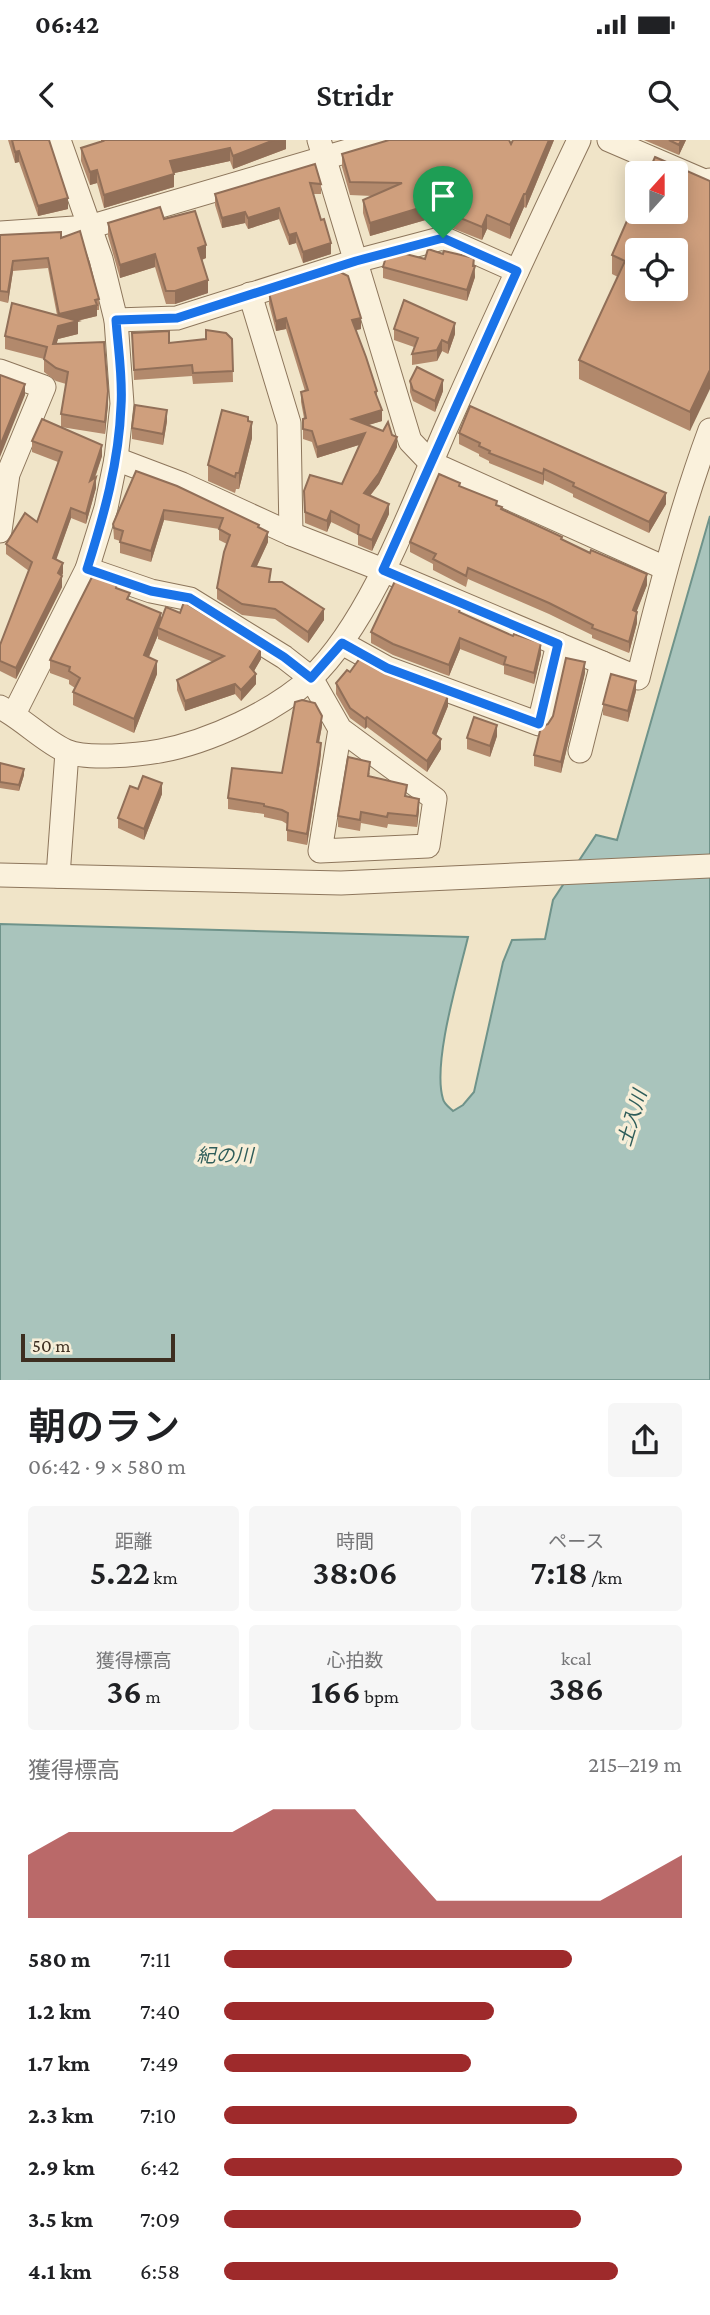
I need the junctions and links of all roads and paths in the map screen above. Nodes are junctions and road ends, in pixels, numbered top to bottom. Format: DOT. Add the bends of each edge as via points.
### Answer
graph roads {
  1 [pos="59,140"];
  2 [pos="385,140"];
  3 [pos="579,140"];
  4 [pos="609,140"];
  5 [pos="322,149"];
  6 [pos="710,180"];
  7 [pos="89,227"];
  8 [pos="0,233"];
  9 [pos="356,261"];
  10 [pos="517,271"];
  11 [pos="250,294"];
  12 [pos="116,320"];
  13 [pos="0,371"];
  14 [pos="710,430"];
  15 [pos="116,459"];
  16 [pos="431,463"];
  17 [pos="0,531"];
  18 [pos="291,534"];
  19 [pos="665,568"];
  20 [pos="87,569"];
  21 [pos="383,570"];
  22 [pos="342,643"];
  23 [pos="558,644"];
  24 [pos="602,663"];
  25 [pos="311,678"];
  26 [pos="7,710"];
  27 [pos="340,729"];
  28 [pos="580,751"];
  29 [pos="67,752"];
  30 [pos="710,866"];
  31 [pos="0,875"];
  32 [pos="58,876"];
  1 -- 7 [label="street"];
  2 -- 5 [label="street"];
  3 -- 10 [label="street"];
  4 -- 6 [label="street"];
  5 -- 7 [label="street"];
  5 -- 9 [label="street"];
  7 -- 8 [label="street"];
  7 -- 12 [label="street"];
  9 -- 10 [label="street" via="443,238"];
  9 -- 11 [label="street"];
  9 -- 16 [label="street" via="410,441"];
  10 -- 16 [label="street"];
  11 -- 12 [label="street" via="177,318"];
  11 -- 18 [label="street" via="289,423"];
  12 -- 15 [label="street" via="122,404"];
  13 -- 17 [label="street" via="44,387 8,474"];
  14 -- 19 [label="street"];
  15 -- 18 [label="street"];
  15 -- 20 [label="street"];
  16 -- 19 [label="street"];
  16 -- 21 [label="street"];
  18 -- 21 [label="street"];
  19 -- 24 [label="street" via="638,678"];
  20 -- 25 [label="street" via="151,591 190,598"];
  20 -- 26 [label="street"];
  21 -- 22 [label="street"];
  21 -- 23 [label="street"];
  22 -- 23 [label="street" via="387,668 539,724"];
  22 -- 25 [label="street"];
  23 -- 24 [label="street"];
  24 -- 28 [label="street"];
  25 -- 27 [label="street"];
  25 -- 29 [label="street" via="245,721 184,746 138,755"];
  26 -- 29 [label="street"];
  27 -- 27 [label="street" via="435,799 428,846 320,851"];
  29 -- 32 [label="street"];
  30 -- 32 [label="street" via="341,883"];
  31 -- 32 [label="street"];
}
